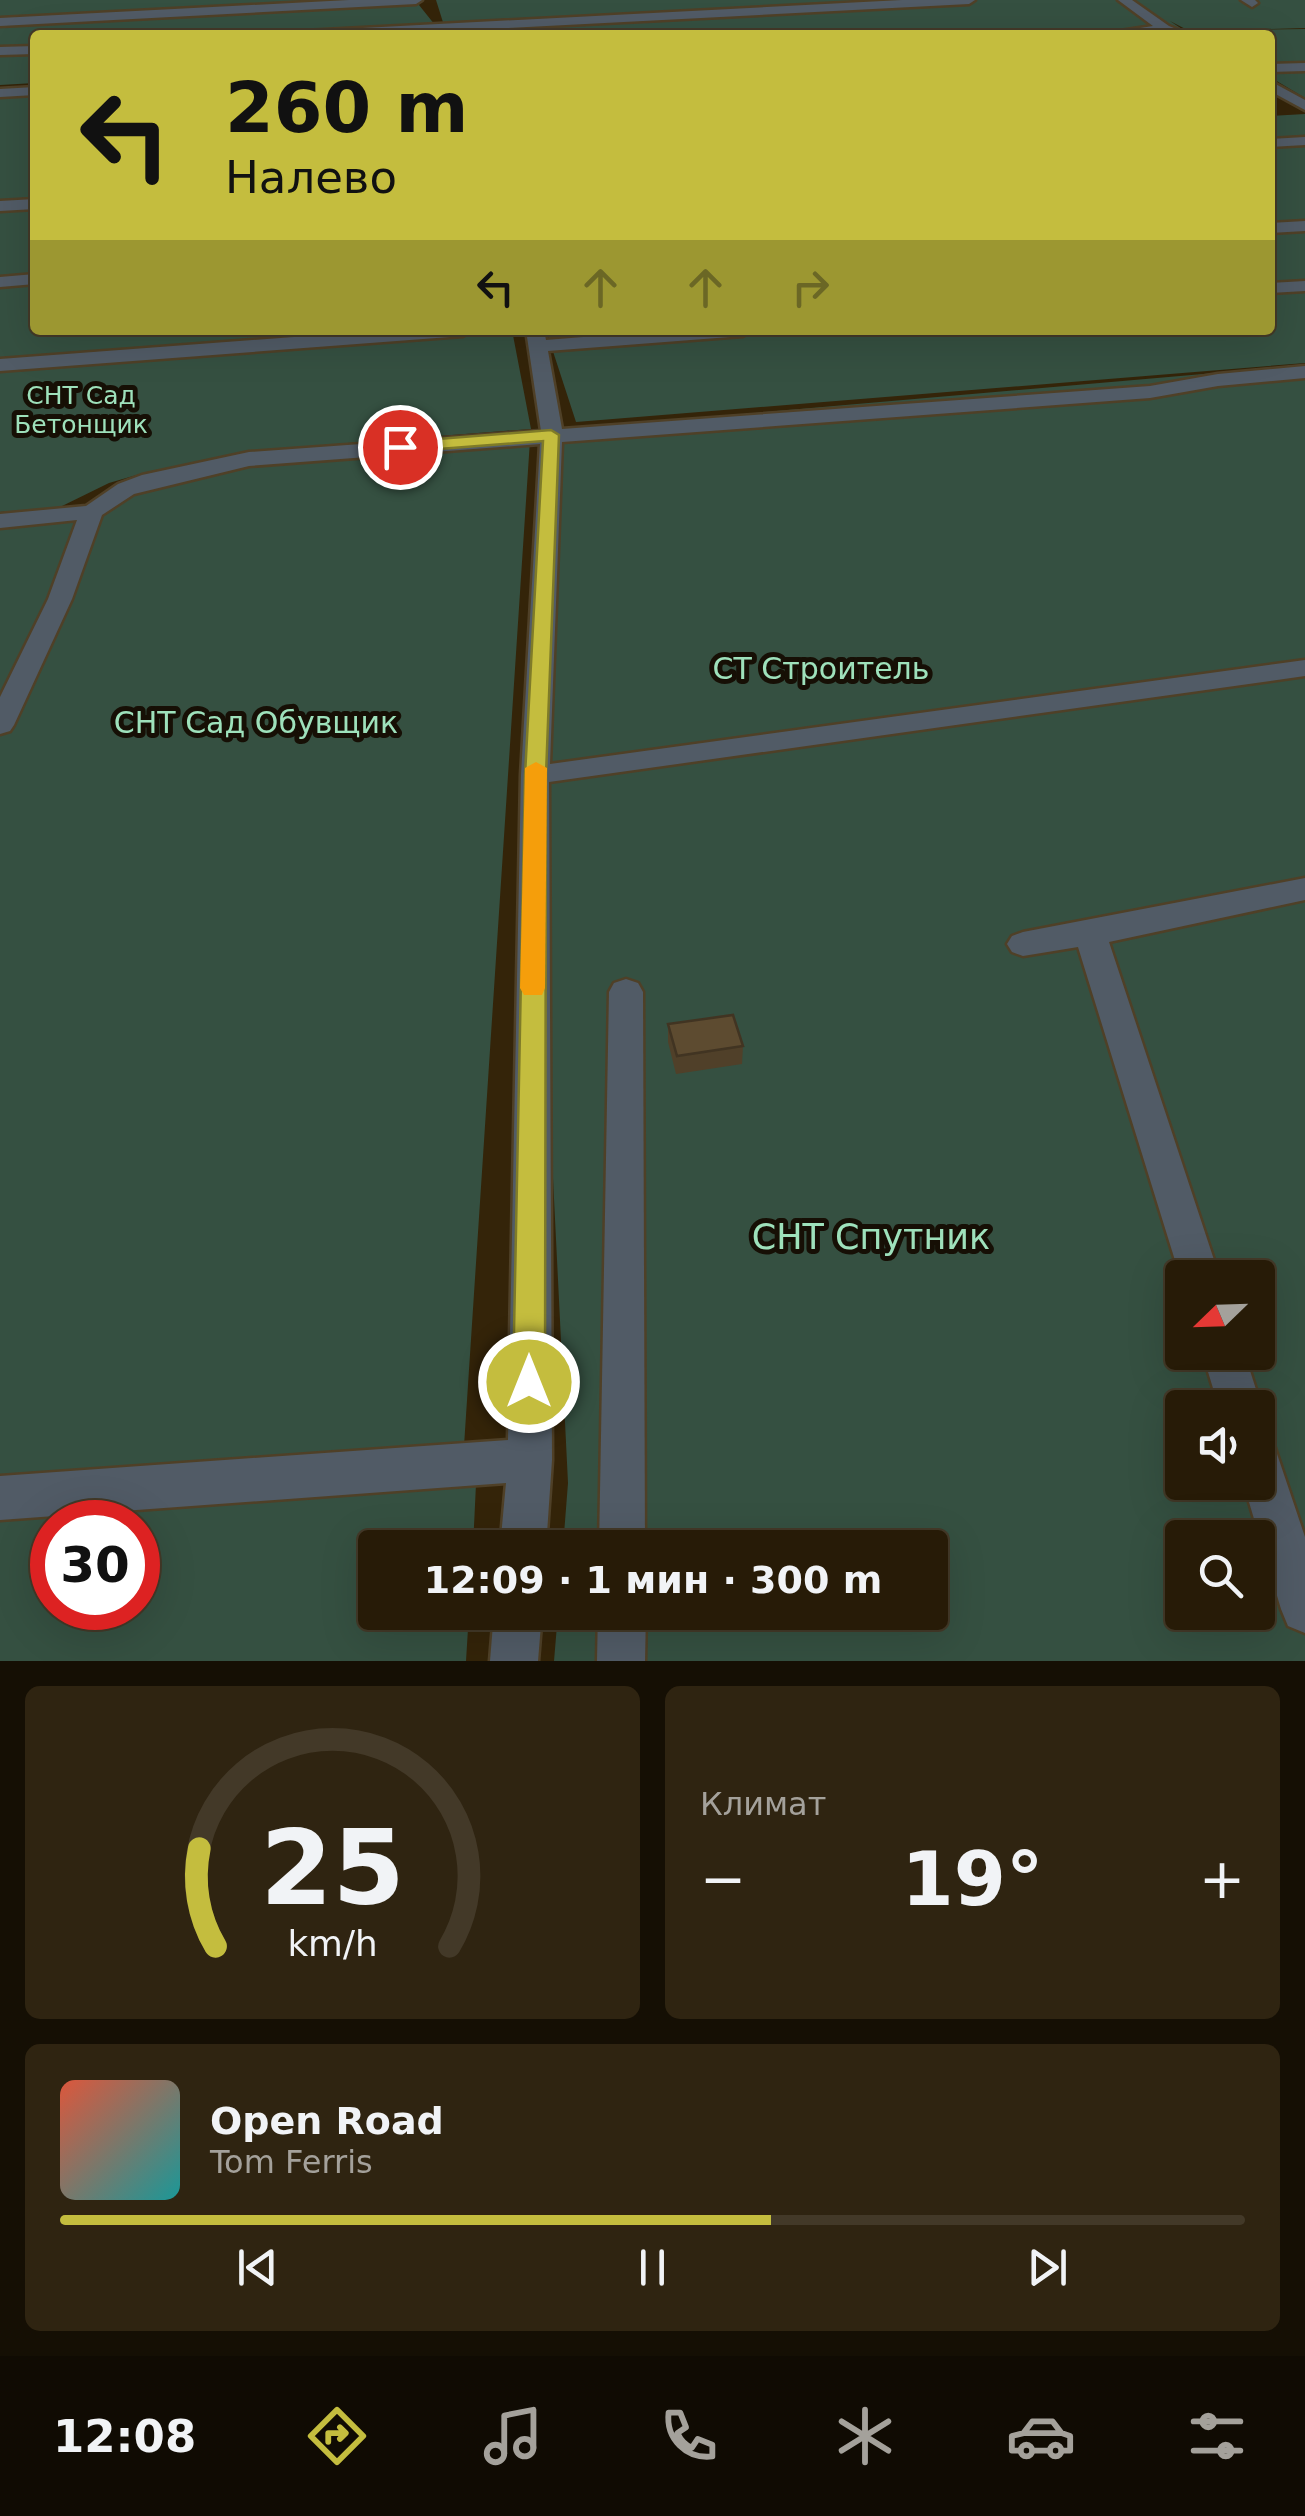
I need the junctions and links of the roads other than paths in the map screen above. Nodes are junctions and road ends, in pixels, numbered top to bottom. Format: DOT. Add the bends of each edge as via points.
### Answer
graph roads {
  1 [pos="416,0"];
  2 [pos="969,0"];
  3 [pos="1124,0"];
  4 [pos="436,12"];
  5 [pos="0,22"];
  6 [pos="1165,29"];
  7 [pos="449,30"];
  8 [pos="467,30"];
  9 [pos="1154,30"];
  10 [pos="1168,30"];
  11 [pos="30,50"];
  12 [pos="0,52"];
  13 [pos="1305,67"];
  14 [pos="1275,68"];
  15 [pos="1275,88"];
  16 [pos="30,91"];
  17 [pos="0,93"];
  18 [pos="1305,106"];
  19 [pos="1305,141"];
  20 [pos="1275,143"];
  21 [pos="30,204"];
  22 [pos="0,206"];
  23 [pos="1305,226"];
  24 [pos="1275,228"];
  25 [pos="30,279"];
  26 [pos="0,282"];
  27 [pos="1305,286"];
  28 [pos="1275,288"];
  29 [pos="397,335"];
  30 [pos="614,335"];
  31 [pos="537,338"];
  32 [pos="0,365"];
  33 [pos="1305,372"];
  34 [pos="551,435"];
  35 [pos="92,512"];
  36 [pos="0,520"];
  37 [pos="1305,668"];
  38 [pos="0,725"];
  39 [pos="536,775"];
  40 [pos="1305,888"];
  41 [pos="1090,934"];
  42 [pos="1022,944"];
  43 [pos="626,992"];
  44 [pos="1194,1260"];
  45 [pos="530,1460"];
  46 [pos="0,1498"];
  47 [pos="1271,1500"];
  48 [pos="524,1530"];
  49 [pos="622,1530"];
  50 [pos="1305,1610"];
  51 [pos="517,1630"];
  52 [pos="622,1630"];
  53 [pos="514,1661"];
  54 [pos="621,1661"];
  1 -- 5 [label="street"];
  2 -- 8 [label="street"];
  3 -- 6 [label="street"];
  4 -- 7 [label="street"];
  6 -- 9 [label="street"];
  6 -- 10 [label="street"];
  11 -- 12 [label="street"];
  13 -- 14 [label="street"];
  15 -- 18 [label="street"];
  16 -- 17 [label="street"];
  19 -- 20 [label="street"];
  21 -- 22 [label="street"];
  23 -- 24 [label="street"];
  25 -- 26 [label="street"];
  27 -- 28 [label="street"];
  29 -- 32 [label="street"];
  30 -- 31 [label="street"];
  31 -- 34 [label="street"];
  33 -- 34 [label="street" via="1150,392"];
  34 -- 35 [label="street" via="250,459 126,488"];
  34 -- 39 [label="street"];
  35 -- 36 [label="street"];
  35 -- 38 [label="street" via="60,599"];
  37 -- 39 [label="street"];
  39 -- 45 [label="street"];
  40 -- 41 [label="street"];
  41 -- 42 [label="street"];
  41 -- 44 [label="street"];
  43 -- 49 [label="street"];
  45 -- 46 [label="street"];
  45 -- 48 [label="street"];
  47 -- 50 [label="street"];
  51 -- 53 [label="street"];
  52 -- 54 [label="street"];
}
